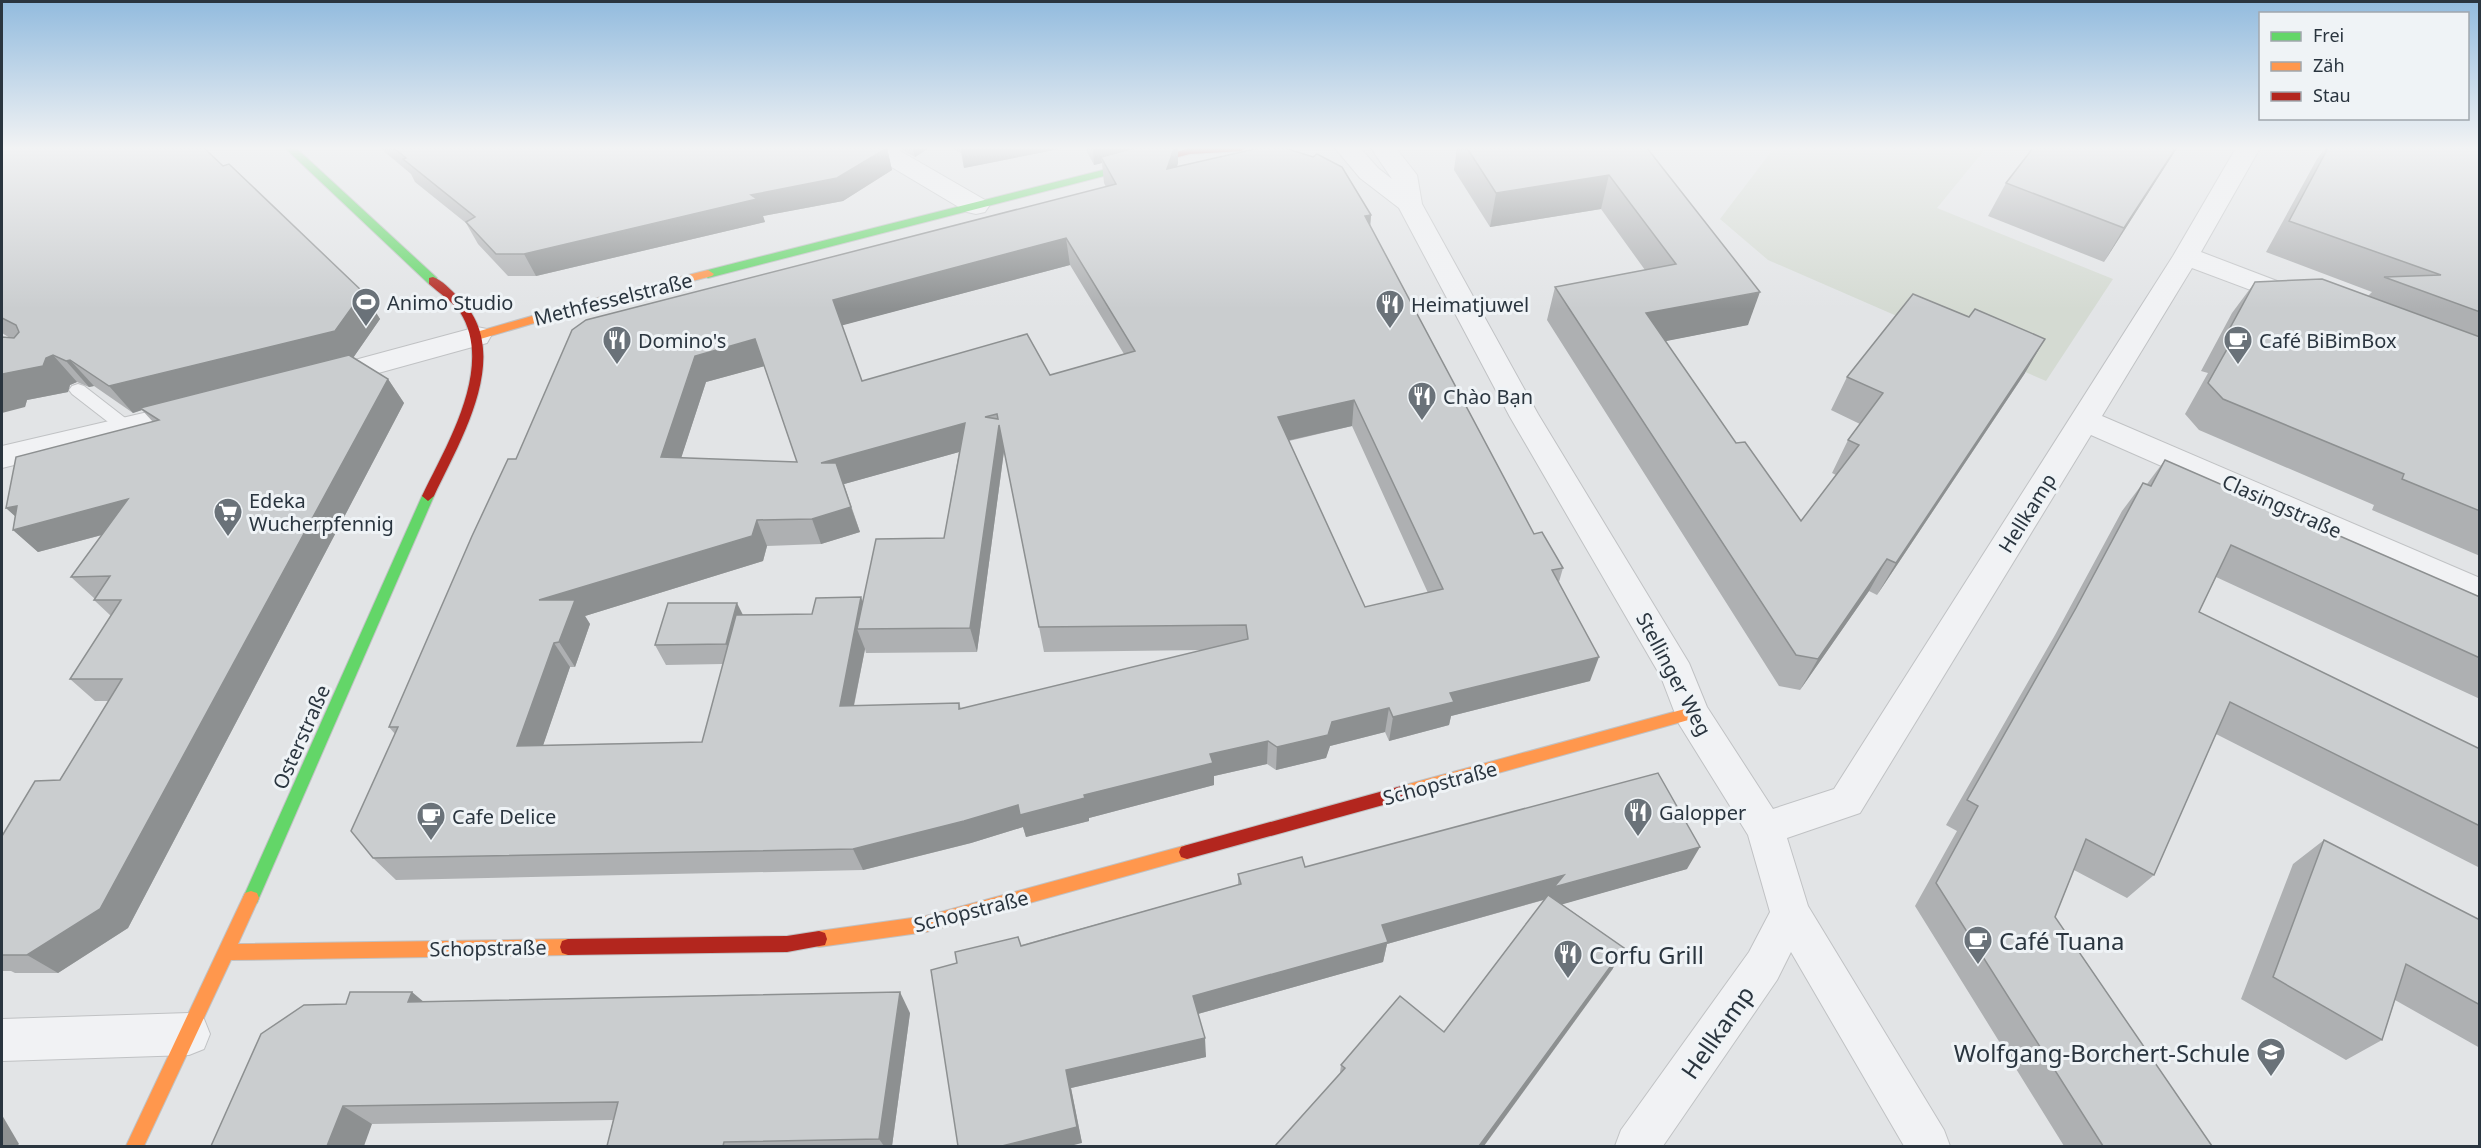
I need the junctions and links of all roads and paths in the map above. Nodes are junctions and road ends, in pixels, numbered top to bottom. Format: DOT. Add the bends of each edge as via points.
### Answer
graph roads {
  1 [pos="349,202"];
  2 [pos="968,202"];
  3 [pos="993,202"];
  4 [pos="1406,202"];
  5 [pos="2217,202"];
  6 [pos="1409,204"];
  7 [pos="976,206"];
  8 [pos="2186,256"];
  9 [pos="2316,306"];
  10 [pos="477,336"];
  11 [pos="294,386"];
  12 [pos="78,390"];
  13 [pos="216,405"];
  14 [pos="2085,420"];
  15 [pos="127,428"];
  16 [pos="2,457"];
  17 [pos="2480,593"];
  18 [pos="1692,713"];
  19 [pos="1765,829"];
  20 [pos="1790,913"];
  21 [pos="226,952"];
  22 [pos="189,1034"];
  23 [pos="2,1040"];
  24 [pos="135,1146"];
  25 [pos="1637,1146"];
  26 [pos="1928,1146"];
  1 -- 10 [label="street" via="465,310"];
  2 -- 7 [label="street"];
  3 -- 7 [label="street, Methfesselstraße"];
  4 -- 6 [label="street, Stellinger Weg"];
  5 -- 8 [label="street, Hellkamp"];
  6 -- 18 [label="street, Stellinger Weg" via="1525,417 1677,673"];
  7 -- 10 [label="street, Methfesselstraße"];
  8 -- 9 [label="street"];
  8 -- 14 [label="street, Hellkamp"];
  10 -- 11 [label="street, Methfesselstraße"];
  10 -- 21 [label="street, Osterstraße" via="479,367 471,400"];
  12 -- 15 [label="lane"];
  13 -- 15 [label="street"];
  14 -- 17 [label="street, Clasingstraße"];
  14 -- 19 [label="street, Hellkamp" via="1847,801"];
  15 -- 16 [label="street"];
  18 -- 19 [label="street, Stellinger Weg"];
  18 -- 21 [label="street, Schopstraße" via="926,924 787,944"];
  19 -- 20 [label="street, Stellinger Weg"];
  20 -- 25 [label="street, Hellkamp" via="1763,966"];
  20 -- 26 [label="street, Stellinger Weg"];
  21 -- 22 [label="street, Osterstraße"];
  22 -- 23 [label="street"];
  22 -- 24 [label="street, Osterstraße"];
}
